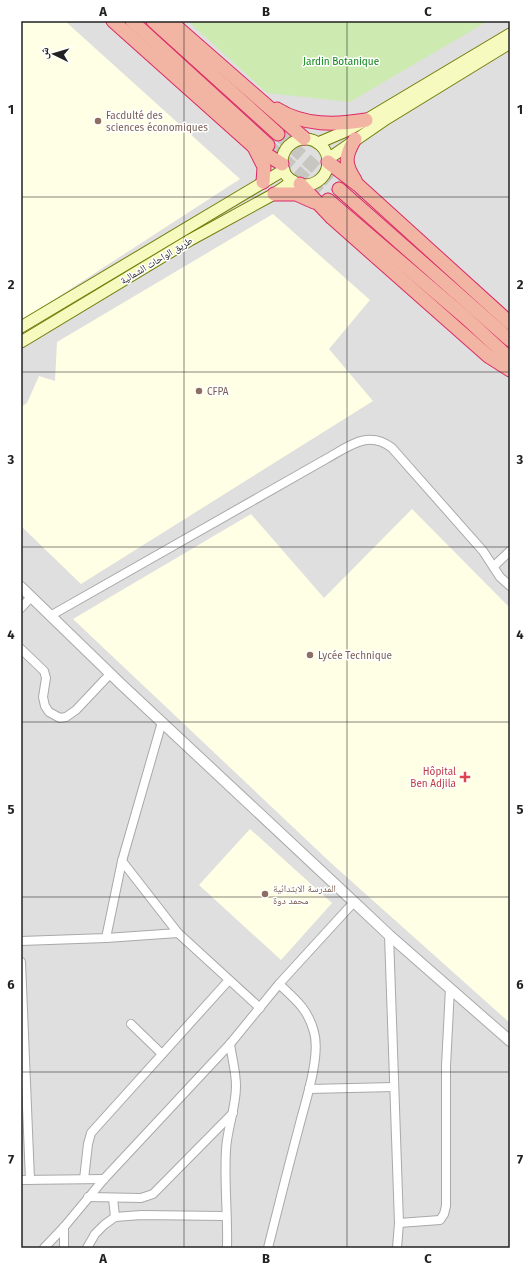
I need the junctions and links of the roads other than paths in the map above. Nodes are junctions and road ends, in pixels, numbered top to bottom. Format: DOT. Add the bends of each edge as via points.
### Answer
graph roads {
  1 [pos="113,21"];
  2 [pos="132,21"];
  3 [pos="153,21"];
  4 [pos="170,21"];
  5 [pos="510,34"];
  6 [pos="510,43"];
  7 [pos="261,101"];
  8 [pos="366,120"];
  9 [pos="278,134"];
  10 [pos="304,138"];
  11 [pos="355,139"];
  12 [pos="318,143"];
  13 [pos="268,145"];
  14 [pos="254,147"];
  15 [pos="328,160"];
  16 [pos="283,167"];
  17 [pos="263,182"];
  18 [pos="297,183"];
  19 [pos="358,185"];
  20 [pos="339,189"];
  21 [pos="274,194"];
  22 [pos="324,202"];
  23 [pos="510,323"];
  24 [pos="21,326"];
  25 [pos="510,340"];
  26 [pos="21,342"];
  27 [pos="510,359"];
  28 [pos="510,370"];
  29 [pos="510,551"];
  30 [pos="494,566"];
  31 [pos="510,586"];
  32 [pos="21,587"];
  33 [pos="31,597"];
  34 [pos="21,608"];
  35 [pos="50,616"];
  36 [pos="21,649"];
  37 [pos="110,674"];
  38 [pos="162,722"];
  39 [pos="122,861"];
  40 [pos="354,902"];
  41 [pos="178,933"];
  42 [pos="389,935"];
  43 [pos="106,938"];
  44 [pos="21,941"];
  45 [pos="21,962"];
  46 [pos="229,980"];
  47 [pos="279,984"];
  48 [pos="450,988"];
  49 [pos="260,1008"];
  50 [pos="131,1024"];
  51 [pos="510,1042"];
  52 [pos="230,1044"];
  53 [pos="162,1054"];
  54 [pos="394,1088"];
  55 [pos="309,1089"];
  56 [pos="233,1112"];
  57 [pos="84,1179"];
  58 [pos="21,1180"];
  59 [pos="30,1180"];
  60 [pos="104,1180"];
  61 [pos="88,1197"];
  62 [pos="113,1198"];
  63 [pos="226,1216"];
  64 [pos="115,1218"];
  65 [pos="399,1223"];
  66 [pos="64,1227"];
  67 [pos="44,1248"];
  68 [pos="64,1248"];
  69 [pos="87,1248"];
  70 [pos="227,1248"];
  71 [pos="268,1248"];
  72 [pos="397,1248"];
  1 -- 14 [label="highway"];
  2 -- 13 [label="highway"];
  3 -- 9 [label="highway"];
  4 -- 7 [label="highway"];
  5 -- 8 [label="main road"];
  6 -- 11 [label="main road"];
  7 -- 8 [label="highway" via="307,121 345,124"];
  7 -- 10 [label="highway"];
  8 -- 12 [label="main road"];
  10 -- 12 [label="main road"];
  10 -- 16 [label="main road" via="292,142 288,147 282,158"];
  11 -- 15 [label="main road"];
  11 -- 19 [label="highway" via="347,152 347,158 349,170"];
  12 -- 15 [label="main road" via="325,150"];
  14 -- 16 [label="highway"];
  14 -- 17 [label="highway" via="264,167"];
  15 -- 18 [label="main road" via="327,168 320,180 307,185"];
  15 -- 19 [label="highway"];
  16 -- 17 [label="main road, طريق الواحات الشمالية"];
  16 -- 18 [label="main road" via="286,175"];
  17 -- 24 [label="main road, طريق الواحات الشمالية"];
  18 -- 21 [label="main road, طريق الواحات الشمالية"];
  18 -- 22 [label="highway"];
  19 -- 23 [label="highway"];
  20 -- 25 [label="highway"];
  21 -- 22 [label="highway" via="296,194"];
  21 -- 26 [label="main road, طريق الواحات الشمالية" via="190,240"];
  22 -- 27 [label="highway" via="466,318"];
  22 -- 28 [label="highway" via="332,218 488,356"];
  29 -- 30 [label="street"];
  30 -- 31 [label="street" via="500,577"];
  30 -- 35 [label="street" via="392,448 378,440 369,439 361,440 326,459"];
  32 -- 33 [label="street"];
  33 -- 34 [label="street"];
  33 -- 35 [label="street"];
  35 -- 37 [label="street"];
  36 -- 37 [label="street" via="44,671 46,678 43,701 50,712 60,718 76,710"];
  37 -- 38 [label="street"];
  38 -- 39 [label="street"];
  38 -- 40 [label="street"];
  39 -- 41 [label="street"];
  39 -- 43 [label="street"];
  40 -- 42 [label="street"];
  40 -- 47 [label="street"];
  41 -- 43 [label="street"];
  41 -- 46 [label="street"];
  42 -- 48 [label="street"];
  42 -- 54 [label="street"];
  43 -- 44 [label="street"];
  45 -- 59 [label="street"];
  46 -- 49 [label="street"];
  46 -- 53 [label="street"];
  47 -- 49 [label="street"];
  47 -- 55 [label="street" via="302,1004 310,1017 315,1034 315,1055"];
  48 -- 51 [label="street"];
  48 -- 65 [label="street" via="446,1066 446,1206 440,1220"];
  49 -- 52 [label="street"];
  50 -- 53 [label="street"];
  52 -- 56 [label="street" via="236,1086"];
  52 -- 60 [label="street"];
  53 -- 57 [label="street" via="91,1133"];
  54 -- 55 [label="street"];
  54 -- 65 [label="street"];
  55 -- 71 [label="street"];
  56 -- 62 [label="street" via="153,1194 141,1198"];
  56 -- 63 [label="street" via="226,1149"];
  57 -- 59 [label="street"];
  57 -- 60 [label="street"];
  58 -- 59 [label="street"];
  60 -- 61 [label="street"];
  61 -- 62 [label="street"];
  61 -- 66 [label="street"];
  62 -- 64 [label="street"];
  63 -- 64 [label="street" via="141,1215"];
  63 -- 70 [label="street"];
  64 -- 69 [label="street" via="95,1234"];
  65 -- 72 [label="street"];
  66 -- 67 [label="street"];
  66 -- 68 [label="street"];
}
